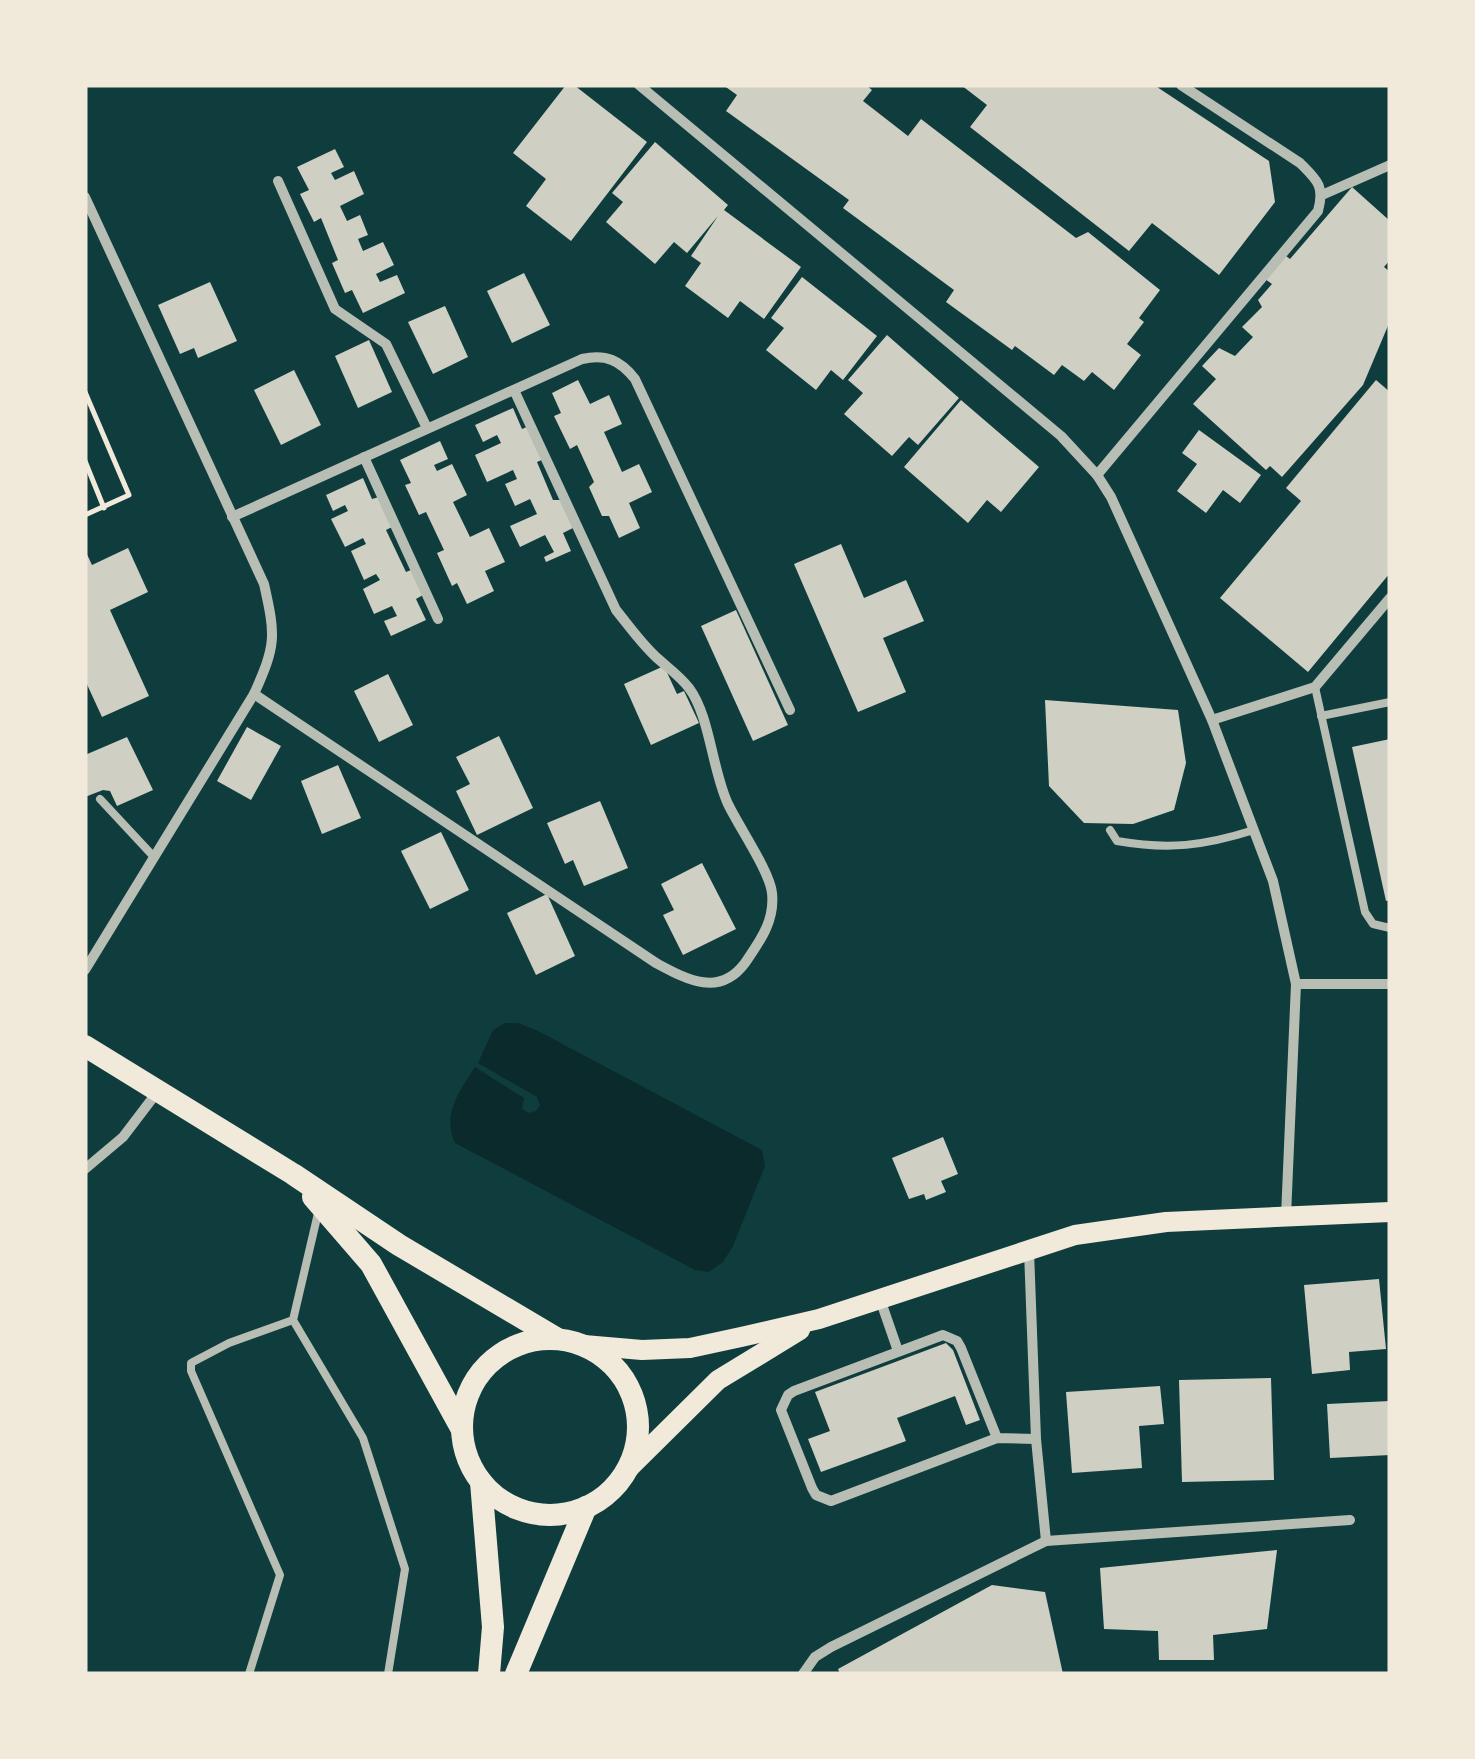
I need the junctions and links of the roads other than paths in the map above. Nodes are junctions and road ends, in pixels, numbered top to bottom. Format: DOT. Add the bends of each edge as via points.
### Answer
graph roads {
  1 [pos="639,85"];
  2 [pos="1181,85"];
  3 [pos="1390,165"];
  4 [pos="278,181"];
  5 [pos="1322,196"];
  6 [pos="85,197"];
  7 [pos="514,390"];
  8 [pos="427,428"];
  9 [pos="364,457"];
  10 [pos="1096,475"];
  11 [pos="232,517"];
  12 [pos="1390,598"];
  13 [pos="438,619"];
  14 [pos="1315,687"];
  15 [pos="254,694"];
  16 [pos="1390,702"];
  17 [pos="790,710"];
  18 [pos="1321,716"];
  19 [pos="1212,720"];
  20 [pos="100,798"];
  21 [pos="1110,830"];
  22 [pos="1254,830"];
  23 [pos="154,857"];
  24 [pos="1390,928"];
  25 [pos="85,970"];
  26 [pos="1296,984"];
  27 [pos="1390,984"];
  28 [pos="85,1046"];
  29 [pos="158,1090"];
  30 [pos="85,1169"];
  31 [pos="293,1174"];
  32 [pos="320,1205"];
  33 [pos="1390,1212"];
  34 [pos="1286,1216"];
  35 [pos="1029,1251"];
  36 [pos="880,1297"];
  37 [pos="819,1319"];
  38 [pos="293,1320"];
  39 [pos="556,1338"];
  40 [pos="584,1345"];
  41 [pos="898,1350"];
  42 [pos="462,1428"];
  43 [pos="997,1438"];
  44 [pos="1036,1439"];
  45 [pos="628,1469"];
  46 [pos="481,1482"];
  47 [pos="586,1508"];
  48 [pos="1350,1520"];
  49 [pos="1046,1541"];
  50 [pos="249,1674"];
  51 [pos="388,1674"];
  52 [pos="489,1674"];
  53 [pos="516,1674"];
  54 [pos="803,1674"];
  1 -- 10 [label="street" via="1061,436"];
  2 -- 5 [label="street" via="1300,163"];
  3 -- 5 [label="street"];
  4 -- 8 [label="street" via="335,309 386,344"];
  5 -- 10 [label="street" via="1318,211"];
  6 -- 11 [label="street"];
  7 -- 8 [label="street"];
  7 -- 15 [label="street" via="616,610 691,690 726,802 772,888 768,926 740,969 694,984 656,964"];
  7 -- 17 [label="street" via="582,359 612,358 626,366"];
  8 -- 9 [label="street"];
  9 -- 11 [label="street"];
  9 -- 13 [label="street"];
  10 -- 19 [label="street"];
  11 -- 15 [label="street" via="264,584 271,616 273,653"];
  12 -- 14 [label="street"];
  14 -- 18 [label="lane"];
  14 -- 19 [label="street"];
  15 -- 23 [label="street"];
  16 -- 18 [label="lane"];
  18 -- 24 [label="lane" via="1365,912 1373,924"];
  19 -- 22 [label="street"];
  20 -- 23 [label="lane"];
  21 -- 22 [label="lane" via="1116,841 1160,848"];
  22 -- 26 [label="street"];
  23 -- 25 [label="street"];
  26 -- 27 [label="street"];
  26 -- 34 [label="street"];
  28 -- 29 [label="highway"];
  29 -- 30 [label="street" via="123,1138"];
  29 -- 31 [label="highway"];
  31 -- 32 [label="highway"];
  31 -- 39 [label="highway"];
  32 -- 38 [label="lane"];
  32 -- 42 [label="highway" via="372,1264"];
  33 -- 34 [label="main road"];
  34 -- 35 [label="main road" via="1148,1225 1076,1235"];
  35 -- 36 [label="main road"];
  35 -- 44 [label="street"];
  36 -- 37 [label="main road"];
  36 -- 41 [label="street"];
  37 -- 40 [label="main road" via="690,1348"];
  37 -- 45 [label="main road" via="718,1380"];
  38 -- 50 [label="lane" via="192,1364 280,1574"];
  38 -- 51 [label="lane" via="364,1438 405,1569"];
  39 -- 40 [label="highway"];
  39 -- 42 [label="highway" via="500,1353 472,1386"];
  40 -- 45 [label="highway" via="609,1362 637,1412"];
  41 -- 43 [label="street" via="935,1336 957,1340"];
  41 -- 43 [label="street" via="794,1391 783,1402 783,1418 816,1495 838,1500"];
  42 -- 46 [label="highway"];
  43 -- 44 [label="street"];
  44 -- 49 [label="street"];
  45 -- 47 [label="highway"];
  46 -- 47 [label="highway" via="503,1502 529,1512 558,1515"];
  46 -- 52 [label="highway" via="493,1627"];
  47 -- 53 [label="highway"];
  48 -- 49 [label="street"];
  49 -- 54 [label="street" via="831,1647"];
}
